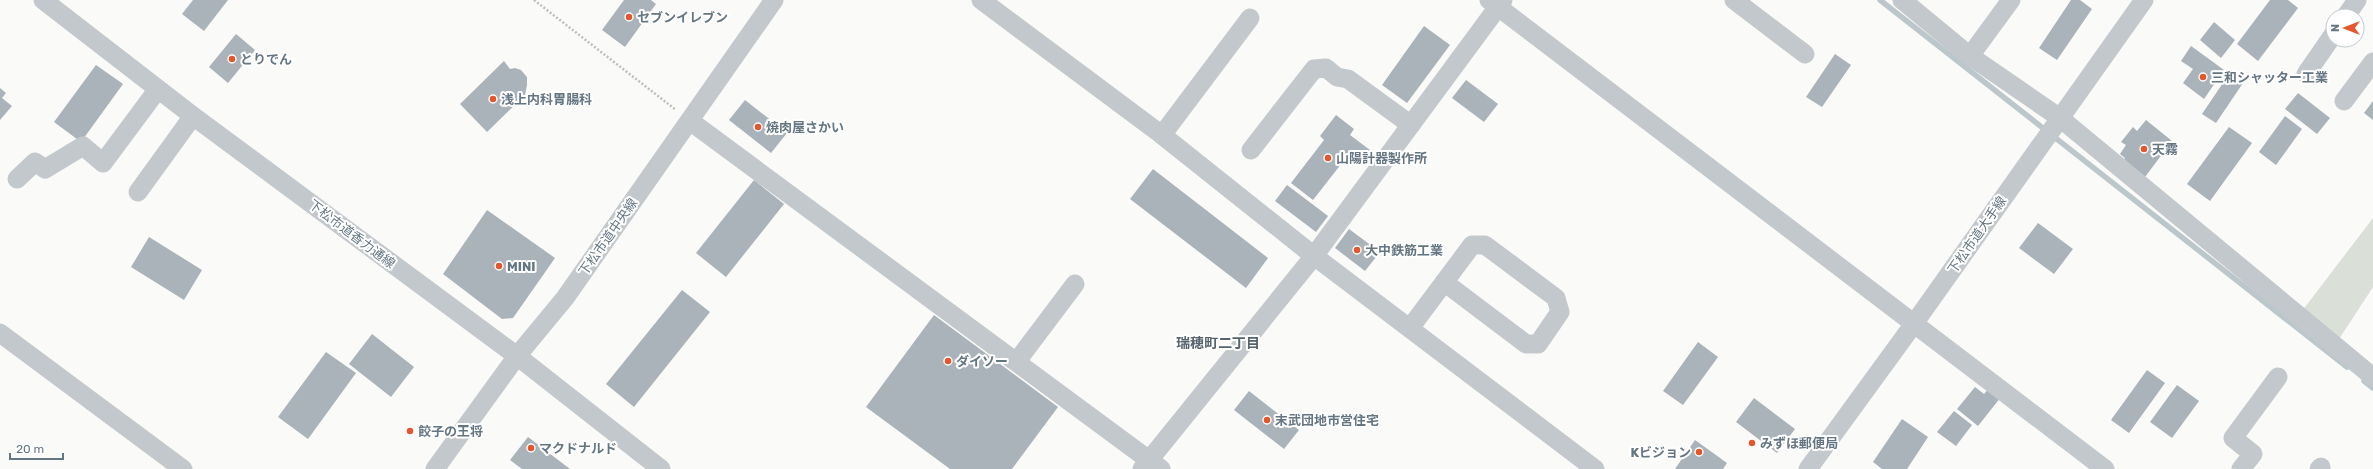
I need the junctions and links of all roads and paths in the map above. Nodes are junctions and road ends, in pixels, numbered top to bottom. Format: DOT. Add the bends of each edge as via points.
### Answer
graph roads {
  1 [pos="43,0"];
  2 [pos="534,0"];
  3 [pos="774,0"];
  4 [pos="981,0"];
  5 [pos="1734,0"];
  6 [pos="1902,0"];
  7 [pos="2011,0"];
  8 [pos="2144,0"];
  9 [pos="1496,2"];
  10 [pos="1250,18"];
  11 [pos="2325,47"];
  12 [pos="1805,54"];
  13 [pos="1970,56"];
  14 [pos="2373,62"];
  15 [pos="2306,74"];
  16 [pos="158,89"];
  17 [pos="2344,101"];
  18 [pos="193,116"];
  19 [pos="2060,118"];
  20 [pos="690,121"];
  21 [pos="1411,125"];
  22 [pos="1162,135"];
  23 [pos="1252,150"];
  24 [pos="17,179"];
  25 [pos="138,192"];
  26 [pos="1314,256"];
  27 [pos="1444,282"];
  28 [pos="1074,284"];
  29 [pos="1913,325"];
  30 [pos="1410,328"];
  31 [pos="0,333"];
  32 [pos="517,356"];
  33 [pos="1017,360"];
  34 [pos="2278,376"];
  35 [pos="2373,377"];
  36 [pos="1151,466"];
  37 [pos="183,469"];
  38 [pos="435,469"];
  39 [pos="661,469"];
  40 [pos="1595,469"];
  41 [pos="1808,469"];
  42 [pos="2105,469"];
  43 [pos="2241,469"];
  1 -- 16 [label="street, 下松市道香力通線"];
  2 -- 20 [label="path"];
  3 -- 20 [label="street, 下松市道中央線"];
  4 -- 22 [label="street"];
  5 -- 12 [label="street"];
  6 -- 13 [label="street"];
  7 -- 13 [label="street"];
  8 -- 19 [label="street, 下松市道大手線"];
  9 -- 21 [label="street"];
  9 -- 29 [label="street"];
  10 -- 22 [label="street"];
  11 -- 15 [label="street"];
  13 -- 19 [label="street"];
  14 -- 17 [label="street"];
  16 -- 18 [label="street, 下松市道香力通線"];
  16 -- 24 [label="street" via="103,163 83,146 45,170 35,162"];
  18 -- 25 [label="street"];
  18 -- 32 [label="street, 下松市道香力通線"];
  19 -- 29 [label="street, 下松市道大手線"];
  19 -- 35 [label="street"];
  20 -- 32 [label="street, 下松市道中央線" via="565,298"];
  20 -- 33 [label="street"];
  21 -- 23 [label="street" via="1348,79 1337,76 1326,68 1314,69"];
  21 -- 26 [label="street"];
  22 -- 26 [label="street"];
  26 -- 30 [label="street"];
  26 -- 36 [label="street"];
  27 -- 27 [label="street" via="1526,344 1538,344 1560,312 1556,298 1485,245 1472,246"];
  27 -- 30 [label="street"];
  28 -- 33 [label="street"];
  29 -- 41 [label="street, 下松市道大手線"];
  29 -- 42 [label="street"];
  30 -- 40 [label="street"];
  31 -- 37 [label="street"];
  32 -- 38 [label="street, 下松市道中央線"];
  32 -- 39 [label="street, 下松市道香力通線"];
  33 -- 36 [label="street"];
  34 -- 43 [label="street" via="2233,438 2253,454"];
}
